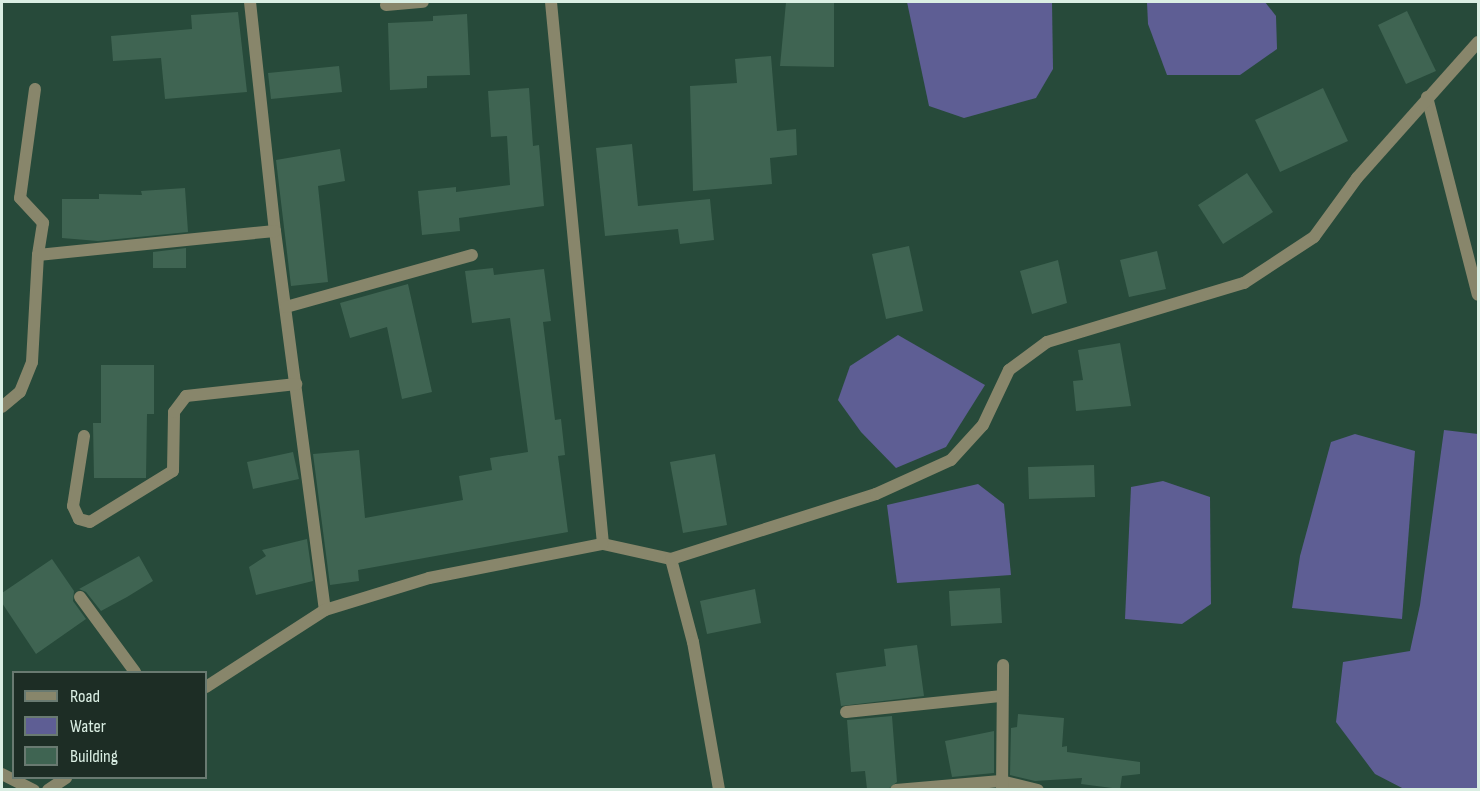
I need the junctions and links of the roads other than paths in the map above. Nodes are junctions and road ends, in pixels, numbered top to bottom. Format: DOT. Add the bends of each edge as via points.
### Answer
graph roads {
  1 [pos="250,2"];
  2 [pos="423,2"];
  3 [pos="551,2"];
  4 [pos="386,5"];
  5 [pos="1479,42"];
  6 [pos="35,89"];
  7 [pos="1426,97"];
  8 [pos="275,231"];
  9 [pos="38,255"];
  10 [pos="472,255"];
  11 [pos="1479,295"];
  12 [pos="286,306"];
  13 [pos="296,384"];
  14 [pos="2,407"];
  15 [pos="84,436"];
  16 [pos="603,544"];
  17 [pos="671,559"];
  18 [pos="80,597"];
  19 [pos="326,610"];
  20 [pos="1003,665"];
  21 [pos="134,671"];
  22 [pos="207,686"];
  23 [pos="1002,696"];
  24 [pos="846,712"];
  25 [pos="13,779"];
  26 [pos="63,779"];
  27 [pos="1001,785"];
  28 [pos="34,789"];
  29 [pos="48,789"];
  30 [pos="719,789"];
  31 [pos="897,789"];
  32 [pos="1038,789"];
  1 -- 8 [label="street"];
  2 -- 4 [label="street"];
  3 -- 16 [label="street"];
  5 -- 7 [label="street"];
  6 -- 9 [label="street" via="20,198 43,223"];
  7 -- 11 [label="street"];
  7 -- 17 [label="street" via="1357,178 1314,237 1244,283 1047,342 1009,370 983,425 951,460 876,494"];
  8 -- 9 [label="street"];
  8 -- 12 [label="street"];
  9 -- 14 [label="street" via="32,362 20,392"];
  10 -- 12 [label="street"];
  12 -- 13 [label="street"];
  13 -- 15 [label="street" via="186,396 174,412 173,471 90,522 79,519 73,507"];
  13 -- 19 [label="street"];
  16 -- 17 [label="street"];
  16 -- 19 [label="street" via="429,578"];
  17 -- 30 [label="street" via="693,642"];
  18 -- 21 [label="street"];
  19 -- 22 [label="street"];
  20 -- 23 [label="street"];
  23 -- 24 [label="street"];
  23 -- 27 [label="street"];
  25 -- 28 [label="street"];
  26 -- 29 [label="street"];
  27 -- 31 [label="street"];
  27 -- 32 [label="street"];
}
